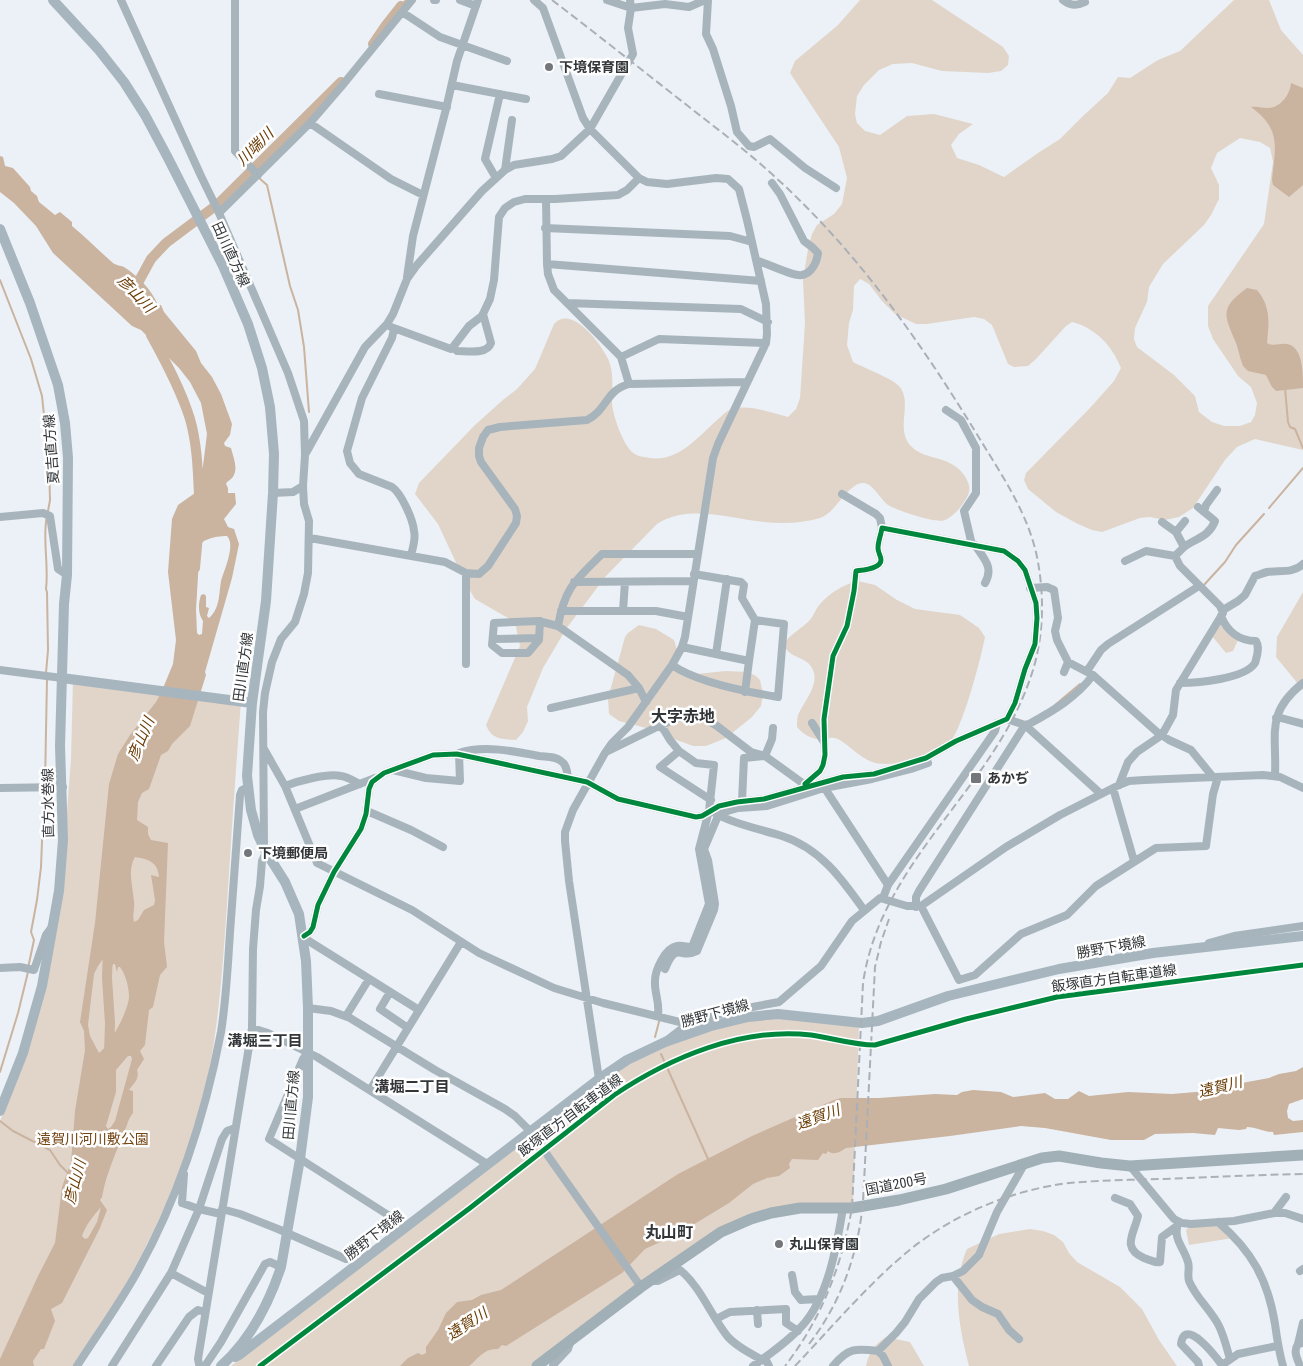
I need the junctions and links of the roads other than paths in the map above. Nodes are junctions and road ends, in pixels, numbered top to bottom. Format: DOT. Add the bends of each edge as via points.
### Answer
graph roads {
  1 [pos="53,0"];
  2 [pos="121,0"];
  3 [pos="235,0"];
  4 [pos="412,0"];
  5 [pos="460,0"];
  6 [pos="534,0"];
  7 [pos="607,0"];
  8 [pos="707,0"];
  9 [pos="1063,0"];
  10 [pos="664,2"];
  11 [pos="1085,2"];
  12 [pos="477,3"];
  13 [pos="631,4"];
  14 [pos="402,12"];
  15 [pos="462,45"];
  16 [pos="507,61"];
  17 [pos="452,85"];
  18 [pos="379,94"];
  19 [pos="500,94"];
  20 [pos="526,100"];
  21 [pos="447,106"];
  22 [pos="512,120"];
  23 [pos="310,123"];
  24 [pos="590,129"];
  25 [pos="505,170"];
  26 [pos="258,175"];
  27 [pos="496,178"];
  28 [pos="639,178"];
  29 [pos="772,183"];
  30 [pos="836,188"];
  31 [pos="423,195"];
  32 [pos="546,199"];
  33 [pos="219,212"];
  34 [pos="546,228"];
  35 [pos="0,229"];
  36 [pos="752,242"];
  37 [pos="3,245"];
  38 [pos="756,260"];
  39 [pos="547,264"];
  40 [pos="407,279"];
  41 [pos="761,281"];
  42 [pos="567,303"];
  43 [pos="483,314"];
  44 [pos="768,322"];
  45 [pos="386,324"];
  46 [pos="394,329"];
  47 [pos="766,343"];
  48 [pos="453,347"];
  49 [pos="621,357"];
  50 [pos="747,382"];
  51 [pos="629,384"];
  52 [pos="946,410"];
  53 [pos="305,455"];
  54 [pos="303,486"];
  55 [pos="1217,490"];
  56 [pos="273,493"];
  57 [pos="842,494"];
  58 [pos="0,517"];
  59 [pos="1185,521"];
  60 [pos="1162,522"];
  61 [pos="882,528"];
  62 [pos="1176,532"];
  63 [pos="310,538"];
  64 [pos="974,545"];
  65 [pos="1184,547"];
  66 [pos="698,554"];
  67 [pos="411,555"];
  68 [pos="1175,556"];
  69 [pos="1126,561"];
  70 [pos="1303,564"];
  71 [pos="466,573"];
  72 [pos="67,575"];
  73 [pos="693,578"];
  74 [pos="727,579"];
  75 [pos="574,582"];
  76 [pos="625,582"];
  77 [pos="985,583"];
  78 [pos="1199,586"];
  79 [pos="1030,588"];
  80 [pos="623,610"];
  81 [pos="561,611"];
  82 [pos="1222,613"];
  83 [pos="688,617"];
  84 [pos="755,620"];
  85 [pos="540,621"];
  86 [pos="558,626"];
  87 [pos="539,638"];
  88 [pos="492,639"];
  89 [pos="682,647"];
  90 [pos="716,654"];
  91 [pos="749,662"];
  92 [pos="1068,662"];
  93 [pos="466,664"];
  94 [pos="672,665"];
  95 [pos="0,670"];
  96 [pos="1064,672"];
  97 [pos="1089,673"];
  98 [pos="66,678"];
  99 [pos="1180,683"];
  100 [pos="1303,683"];
  101 [pos="639,688"];
  102 [pos="745,692"];
  103 [pos="250,702"];
  104 [pos="646,702"];
  105 [pos="551,708"];
  106 [pos="1007,718"];
  107 [pos="1276,718"];
  108 [pos="812,723"];
  109 [pos="997,723"];
  110 [pos="1303,724"];
  111 [pos="660,725"];
  112 [pos="1025,726"];
  113 [pos="773,728"];
  114 [pos="1162,735"];
  115 [pos="825,744"];
  116 [pos="264,748"];
  117 [pos="679,751"];
  118 [pos="605,753"];
  119 [pos="458,754"];
  120 [pos="765,756"];
  121 [pos="392,770"];
  122 [pos="1275,776"];
  123 [pos="1215,777"];
  124 [pos="376,778"];
  125 [pos="568,778"];
  126 [pos="587,782"];
  127 [pos="360,784"];
  128 [pos="806,785"];
  129 [pos="284,786"];
  130 [pos="823,786"];
  131 [pos="1116,786"];
  132 [pos="63,787"];
  133 [pos="0,788"];
  134 [pos="248,788"];
  135 [pos="1303,788"];
  136 [pos="1100,794"];
  137 [pos="710,800"];
  138 [pos="742,801"];
  139 [pos="295,809"];
  140 [pos="709,811"];
  141 [pos="367,812"];
  142 [pos="718,816"];
  143 [pos="443,847"];
  144 [pos="265,849"];
  145 [pos="1134,861"];
  146 [pos="334,872"];
  147 [pos="888,885"];
  148 [pos="884,898"];
  149 [pos="919,906"];
  150 [pos="864,910"];
  151 [pos="53,926"];
  152 [pos="1303,926"];
  153 [pos="1303,936"];
  154 [pos="304,937"];
  155 [pos="461,942"];
  156 [pos="1197,949"];
  157 [pos="665,961"];
  158 [pos="0,968"];
  159 [pos="369,979"];
  160 [pos="390,992"];
  161 [pos="586,997"];
  162 [pos="308,1008"];
  163 [pos="419,1010"];
  164 [pos="346,1016"];
  165 [pos="659,1016"];
  166 [pos="688,1024"];
  167 [pos="252,1028"];
  168 [pos="408,1028"];
  169 [pos="665,1042"];
  170 [pos="396,1047"];
  171 [pos="308,1052"];
  172 [pos="599,1079"];
  173 [pos="370,1090"];
  174 [pos="0,1111"];
  175 [pos="235,1128"];
  176 [pos="532,1135"];
  177 [pos="1303,1155"];
  178 [pos="300,1159"];
  179 [pos="1025,1163"];
  180 [pos="488,1164"];
  181 [pos="1130,1166"];
  182 [pos="184,1169"];
  183 [pos="1286,1197"];
  184 [pos="1115,1198"];
  185 [pos="844,1208"];
  186 [pos="199,1209"];
  187 [pos="222,1212"];
  188 [pos="1274,1214"];
  189 [pos="1303,1219"];
  190 [pos="399,1222"];
  191 [pos="1218,1222"];
  192 [pos="1177,1224"];
  193 [pos="288,1234"];
  194 [pos="370,1256"];
  195 [pos="281,1266"];
  196 [pos="170,1273"];
  197 [pos="792,1274"];
  198 [pos="953,1276"];
  199 [pos="652,1280"];
  200 [pos="640,1286"];
  201 [pos="208,1293"];
  202 [pos="818,1300"];
  203 [pos="756,1310"];
  204 [pos="205,1312"];
  205 [pos="716,1319"];
  206 [pos="1303,1323"];
  207 [pos="758,1324"];
  208 [pos="798,1331"];
  209 [pos="1019,1339"];
  210 [pos="570,1341"];
  211 [pos="1301,1343"];
  212 [pos="1277,1346"];
  213 [pos="878,1351"];
  214 [pos="1230,1359"];
  215 [pos="762,1360"];
  216 [pos="225,1363"];
  217 [pos="77,1366"];
  218 [pos="112,1366"];
  219 [pos="156,1366"];
  220 [pos="204,1366"];
  221 [pos="537,1366"];
  222 [pos="553,1366"];
  223 [pos="754,1366"];
  224 [pos="769,1366"];
  225 [pos="833,1366"];
  226 [pos="888,1366"];
  227 [pos="1199,1366"];
  228 [pos="1283,1366"];
  229 [pos="1300,1366"];
  1 -- 56 [label="main road, 田川直方線" via="98,49 135,99 223,266 248,324 262,368 270,407"];
  2 -- 33 [label="street"];
  3 -- 26 [label="street" via="236,151"];
  4 -- 14 [label="street"];
  5 -- 12 [label="street"];
  6 -- 24 [label="street" via="543,8 583,118"];
  7 -- 13 [label="street"];
  8 -- 10 [label="street" via="688,7"];
  8 -- 30 [label="street" via="706,34 716,57 737,132 754,147 770,139"];
  9 -- 11 [label="street" via="1079,6"];
  10 -- 13 [label="street"];
  12 -- 15 [label="street"];
  13 -- 24 [label="street" via="628,28 633,54"];
  14 -- 15 [label="street" via="440,37"];
  14 -- 23 [label="street"];
  15 -- 16 [label="street"];
  15 -- 17 [label="street"];
  17 -- 19 [label="street"];
  17 -- 21 [label="street"];
  18 -- 21 [label="street"];
  19 -- 20 [label="street"];
  19 -- 27 [label="street" via="485,158"];
  21 -- 31 [label="street"];
  22 -- 25 [label="street"];
  23 -- 26 [label="street"];
  23 -- 31 [label="street" via="391,178"];
  24 -- 25 [label="street" via="561,156 514,165"];
  24 -- 28 [label="street"];
  25 -- 27 [label="street"];
  26 -- 33 [label="street"];
  27 -- 40 [label="street"];
  28 -- 32 [label="street" via="618,195"];
  28 -- 36 [label="street" via="654,184 728,179 741,194"];
  29 -- 38 [label="street" via="804,241 818,254 817,262 802,276"];
  31 -- 40 [label="street"];
  32 -- 34 [label="street"];
  32 -- 43 [label="street" via="514,202 499,216 494,280"];
  33 -- 53 [label="street" via="288,373 304,421"];
  34 -- 36 [label="street" via="730,236"];
  34 -- 39 [label="street"];
  35 -- 37 [label="main road, 夏吉直方線"];
  36 -- 38 [label="street"];
  37 -- 72 [label="main road, 夏吉直方線" via="30,303 58,384 68,458"];
  38 -- 41 [label="street"];
  39 -- 41 [label="street"];
  39 -- 42 [label="street" via="554,290"];
  40 -- 45 [label="street"];
  41 -- 44 [label="street"];
  42 -- 44 [label="street" via="741,309"];
  42 -- 49 [label="street"];
  43 -- 48 [label="street"];
  43 -- 48 [label="street" via="491,343 488,348 468,352 457,351"];
  44 -- 47 [label="street"];
  45 -- 46 [label="street"];
  45 -- 53 [label="street" via="365,347"];
  46 -- 48 [label="street"];
  46 -- 67 [label="street" via="362,398 347,451 350,463 359,474 392,487 399,495 415,533"];
  47 -- 49 [label="street" via="659,339"];
  47 -- 50 [label="street"];
  49 -- 51 [label="street"];
  50 -- 51 [label="street"];
  50 -- 66 [label="street" via="713,458"];
  51 -- 71 [label="street" via="615,390 595,416 587,420 488,430 479,448 481,462 518,516 488,566 479,574"];
  52 -- 64 [label="street" via="961,420 976,448 976,493 964,511"];
  53 -- 54 [label="street"];
  54 -- 56 [label="street" via="293,492"];
  54 -- 63 [label="street"];
  55 -- 65 [label="street" via="1201,509 1215,521 1214,524 1208,533"];
  56 -- 103 [label="main road, 田川直方線" via="266,600"];
  57 -- 61 [label="street" via="876,514"];
  58 -- 72 [label="street" via="43,513 50,516 58,569"];
  59 -- 62 [label="street"];
  60 -- 62 [label="street"];
  61 -- 64 [label="street"];
  61 -- 115 [label="street" via="878,546 880,564 856,571 847,626 833,656 824,719"];
  62 -- 65 [label="street"];
  63 -- 67 [label="street"];
  63 -- 116 [label="street" via="302,601 295,622 277,648 268,676 263,712"];
  64 -- 77 [label="street" via="990,570"];
  64 -- 79 [label="street" via="1011,554 1025,570"];
  65 -- 68 [label="street"];
  66 -- 73 [label="street"];
  66 -- 75 [label="street" via="602,554"];
  67 -- 71 [label="street" via="445,562"];
  68 -- 69 [label="street" via="1146,551"];
  68 -- 78 [label="street"];
  70 -- 82 [label="street" via="1298,568 1255,576 1245,595"];
  71 -- 93 [label="street"];
  72 -- 98 [label="main road, 夏吉直方線" via="64,604"];
  73 -- 74 [label="street"];
  73 -- 76 [label="street"];
  73 -- 83 [label="street"];
  74 -- 84 [label="street" via="744,585 742,598"];
  74 -- 90 [label="street"];
  75 -- 76 [label="street"];
  75 -- 81 [label="street"];
  76 -- 80 [label="street"];
  78 -- 82 [label="street" via="1220,606"];
  78 -- 97 [label="street" via="1108,644"];
  79 -- 92 [label="street" via="1047,586 1054,590 1058,618 1055,631"];
  79 -- 106 [label="street" via="1038,618 1035,644"];
  80 -- 81 [label="street"];
  80 -- 83 [label="street" via="656,611"];
  81 -- 86 [label="street"];
  82 -- 99 [label="street"];
  82 -- 99 [label="street" via="1230,631 1256,641 1258,650 1254,664 1217,680"];
  83 -- 89 [label="street"];
  84 -- 91 [label="street"];
  84 -- 102 [label="street" via="784,624 778,697"];
  85 -- 86 [label="street"];
  85 -- 87 [label="street"];
  85 -- 88 [label="street" via="494,623"];
  86 -- 101 [label="street" via="628,675"];
  87 -- 88 [label="street"];
  87 -- 88 [label="street" via="528,653 502,653 492,645"];
  89 -- 90 [label="street"];
  89 -- 94 [label="street"];
  90 -- 91 [label="street"];
  91 -- 102 [label="street"];
  92 -- 96 [label="street"];
  92 -- 97 [label="street"];
  94 -- 102 [label="street" via="682,672"];
  94 -- 104 [label="street"];
  95 -- 98 [label="street"];
  97 -- 112 [label="street" via="1087,683 1069,700"];
  97 -- 114 [label="street"];
  98 -- 103 [label="main road"];
  98 -- 132 [label="main road, 直方水巻線" via="60,746"];
  99 -- 114 [label="street" via="1173,715"];
  100 -- 107 [label="street" via="1290,693"];
  101 -- 104 [label="street"];
  101 -- 105 [label="street"];
  103 -- 134 [label="main road, 田川直方線"];
  104 -- 118 [label="street"];
  106 -- 109 [label="street"];
  106 -- 112 [label="street"];
  107 -- 110 [label="street"];
  107 -- 122 [label="street"];
  108 -- 115 [label="street"];
  109 -- 130 [label="street" via="956,741 927,760 874,774 844,777"];
  109 -- 147 [label="street" via="995,731"];
  111 -- 117 [label="street"];
  111 -- 118 [label="street"];
  111 -- 120 [label="street" via="691,713 717,726 751,752"];
  112 -- 136 [label="street"];
  112 -- 149 [label="street" via="916,897"];
  113 -- 120 [label="street"];
  114 -- 123 [label="street" via="1191,750"];
  114 -- 131 [label="street" via="1137,752"];
  115 -- 128 [label="street" via="823,765"];
  116 -- 129 [label="street"];
  116 -- 144 [label="street"];
  117 -- 137 [label="street" via="696,763 714,764"];
  117 -- 137 [label="street" via="660,767"];
  118 -- 126 [label="street"];
  119 -- 121 [label="street" via="433,756"];
  119 -- 121 [label="street" via="460,781"];
  119 -- 125 [label="street"];
  119 -- 125 [label="street" via="467,750 492,750 554,757 564,763"];
  120 -- 128 [label="street"];
  120 -- 138 [label="street" via="744,758"];
  121 -- 124 [label="street"];
  122 -- 123 [label="street"];
  122 -- 135 [label="street"];
  123 -- 131 [label="street" via="1129,781"];
  123 -- 145 [label="street" via="1206,846 1156,848"];
  124 -- 127 [label="street"];
  124 -- 141 [label="street" via="369,788"];
  125 -- 126 [label="street"];
  126 -- 140 [label="street" via="618,799 696,817"];
  126 -- 161 [label="street" via="568,822 565,841"];
  127 -- 129 [label="street" via="332,775"];
  127 -- 139 [label="street"];
  128 -- 130 [label="street"];
  128 -- 138 [label="street" via="764,799"];
  129 -- 139 [label="street"];
  130 -- 142 [label="street" via="813,793 767,806 738,808"];
  130 -- 147 [label="street"];
  131 -- 136 [label="street"];
  131 -- 145 [label="street"];
  132 -- 133 [label="street"];
  132 -- 151 [label="main road, 直方水巻線" via="63,840"];
  134 -- 144 [label="main road, 田川直方線" via="255,826"];
  134 -- 182 [label="street" via="240,795 221,1030 206,1100"];
  136 -- 149 [label="street" via="1006,847"];
  137 -- 140 [label="street"];
  138 -- 140 [label="street"];
  139 -- 146 [label="street" via="317,863"];
  140 -- 142 [label="street"];
  140 -- 157 [label="street" via="699,849 709,907 692,946 676,946 667,952"];
  141 -- 143 [label="street"];
  141 -- 146 [label="street" via="355,840"];
  142 -- 150 [label="street" via="784,836 802,845 823,859"];
  142 -- 157 [label="street" via="704,849 714,910 697,951 678,951"];
  144 -- 154 [label="main road, 田川直方線" via="296,904"];
  144 -- 167 [label="street" via="253,949"];
  145 -- 149 [label="street" via="1096,886 1067,915 1021,934 975,975 959,980"];
  146 -- 154 [label="street" via="318,905 313,927"];
  146 -- 155 [label="street" via="412,910"];
  147 -- 148 [label="street"];
  148 -- 149 [label="street" via="907,906"];
  148 -- 150 [label="street"];
  150 -- 166 [label="street" via="844,930 821,966 779,1002 731,1011"];
  151 -- 158 [label="street" via="46,935 34,970"];
  151 -- 174 [label="main road, 直方水巻線" via="29,1033"];
  152 -- 156 [label="street" via="1234,936"];
  153 -- 156 [label="main road, 勝野下境線"];
  154 -- 159 [label="street"];
  154 -- 162 [label="main road, 田川直方線"];
  155 -- 161 [label="street" via="554,988"];
  155 -- 163 [label="street"];
  156 -- 169 [label="main road, 勝野下境線" via="1143,955 1033,975 948,996 878,1021 862,1023 760,1015 711,1026"];
  157 -- 165 [label="street" via="655,980"];
  159 -- 160 [label="street"];
  159 -- 164 [label="street"];
  160 -- 163 [label="street"];
  160 -- 168 [label="street" via="380,1009"];
  161 -- 165 [label="street"];
  161 -- 172 [label="street"];
  162 -- 164 [label="street"];
  162 -- 171 [label="main road, 田川直方線"];
  163 -- 168 [label="street"];
  164 -- 170 [label="street"];
  165 -- 166 [label="street"];
  166 -- 169 [label="street"];
  167 -- 171 [label="street"];
  167 -- 175 [label="street"];
  168 -- 170 [label="street"];
  169 -- 172 [label="main road, 勝野下境線" via="627,1060"];
  170 -- 173 [label="street"];
  170 -- 176 [label="street" via="515,1116"];
  171 -- 173 [label="street"];
  171 -- 178 [label="main road, 田川直方線" via="308,1097"];
  171 -- 178 [label="street" via="269,1139"];
  172 -- 176 [label="main road, 勝野下境線"];
  173 -- 180 [label="street"];
  175 -- 186 [label="street" via="227,1131 222,1139"];
  175 -- 187 [label="street"];
  176 -- 180 [label="main road, 勝野下境線"];
  176 -- 200 [label="street"];
  177 -- 181 [label="highway, 国道200号"];
  178 -- 190 [label="street"];
  178 -- 193 [label="main road, 田川直方線"];
  179 -- 181 [label="highway, 国道200号" via="1059,1156"];
  179 -- 185 [label="highway, 国道200号" via="946,1189"];
  179 -- 198 [label="street" via="997,1212 979,1255"];
  180 -- 194 [label="main road, 勝野下境線"];
  181 -- 192 [label="street"];
  182 -- 186 [label="street" via="182,1203"];
  182 -- 217 [label="street" via="137,1272"];
  183 -- 188 [label="street"];
  184 -- 192 [label="street" via="1130,1204 1138,1216 1132,1251 1155,1263 1160,1262 1162,1237"];
  185 -- 199 [label="highway, 国道200号" via="800,1208 751,1219 721,1232"];
  185 -- 202 [label="street" via="830,1268"];
  186 -- 187 [label="street"];
  186 -- 196 [label="street"];
  187 -- 193 [label="street" via="240,1214"];
  187 -- 201 [label="street"];
  188 -- 189 [label="street" via="1285,1213"];
  188 -- 191 [label="street"];
  191 -- 192 [label="street"];
  191 -- 212 [label="street" via="1236,1237 1261,1273 1275,1324"];
  192 -- 214 [label="street" via="1176,1239 1188,1261 1190,1284 1219,1326"];
  193 -- 194 [label="street" via="346,1259"];
  193 -- 195 [label="main road, 田川直方線"];
  194 -- 216 [label="main road, 勝野下境線"];
  195 -- 216 [label="main road, 田川直方線" via="260,1317"];
  195 -- 220 [label="street" via="270,1262 265,1264"];
  196 -- 201 [label="street"];
  196 -- 218 [label="street"];
  197 -- 202 [label="street" via="795,1292 801,1300"];
  198 -- 209 [label="street" via="972,1300 998,1314"];
  198 -- 213 [label="street" via="942,1278 923,1294 905,1322"];
  199 -- 200 [label="highway, 国道200号"];
  199 -- 205 [label="street" via="658,1281 680,1270"];
  200 -- 210 [label="highway, 国道200号"];
  201 -- 204 [label="street"];
  202 -- 208 [label="street"];
  203 -- 205 [label="street" via="730,1312"];
  203 -- 207 [label="street"];
  203 -- 208 [label="street" via="786,1309 786,1323"];
  204 -- 219 [label="street" via="198,1310 189,1317"];
  204 -- 220 [label="street" via="198,1359"];
  205 -- 215 [label="street" via="728,1337"];
  206 -- 211 [label="street"];
  208 -- 215 [label="street"];
  210 -- 221 [label="highway, 国道200号"];
  210 -- 222 [label="street" via="570,1346"];
  211 -- 229 [label="street" via="1295,1348"];
  212 -- 214 [label="street" via="1238,1354"];
  212 -- 228 [label="street"];
  213 -- 225 [label="street" via="848,1351"];
  213 -- 226 [label="street"];
  214 -- 227 [label="street" via="1222,1365 1211,1350 1194,1336 1184,1336 1181,1344"];
  215 -- 223 [label="street"];
  215 -- 224 [label="street"];
}
